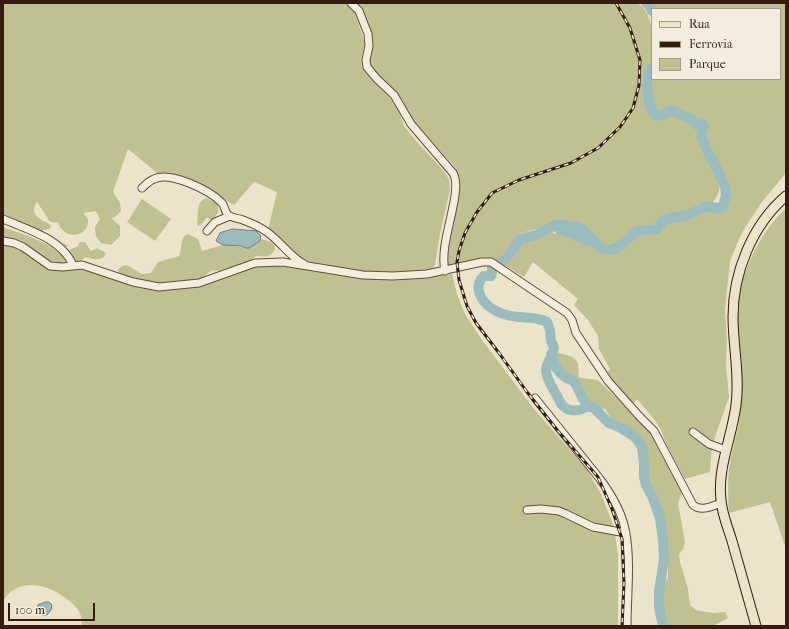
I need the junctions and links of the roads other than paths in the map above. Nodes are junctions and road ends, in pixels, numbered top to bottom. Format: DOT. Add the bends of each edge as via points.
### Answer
graph roads {
  1 [pos="351,3"];
  2 [pos="142,188"];
  3 [pos="786,196"];
  4 [pos="230,216"];
  5 [pos="3,220"];
  6 [pos="207,231"];
  7 [pos="3,241"];
  8 [pos="74,265"];
  9 [pos="308,266"];
  10 [pos="445,271"];
  11 [pos="534,398"];
  12 [pos="693,432"];
  13 [pos="726,450"];
  14 [pos="721,503"];
  15 [pos="527,510"];
  16 [pos="626,533"];
  17 [pos="627,626"];
  18 [pos="756,626"];
  1 -- 10 [label="street" via="359,11 368,34 367,67 394,94 411,124 456,178 444,249"];
  2 -- 4 [label="street" via="154,178 169,177 179,180 216,198"];
  3 -- 13 [label="main road" via="772,210 754,237 738,276 733,317 736,404"];
  4 -- 6 [label="street" via="215,222"];
  4 -- 9 [label="street" via="267,232 299,262"];
  5 -- 8 [label="street" via="46,238 62,250"];
  7 -- 8 [label="street" via="23,246 50,266"];
  8 -- 9 [label="street" via="90,267 133,282 159,287 199,283 255,263 283,262"];
  9 -- 10 [label="street" via="376,276 410,276"];
  10 -- 14 [label="street" via="491,262 567,313 576,333 608,381 654,430 693,505 705,509"];
  11 -- 16 [label="street" via="610,493"];
  12 -- 13 [label="street" via="709,444"];
  13 -- 14 [label="main road"];
  14 -- 18 [label="main road"];
  15 -- 16 [label="street" via="559,511 593,528"];
  16 -- 17 [label="street"];
}
